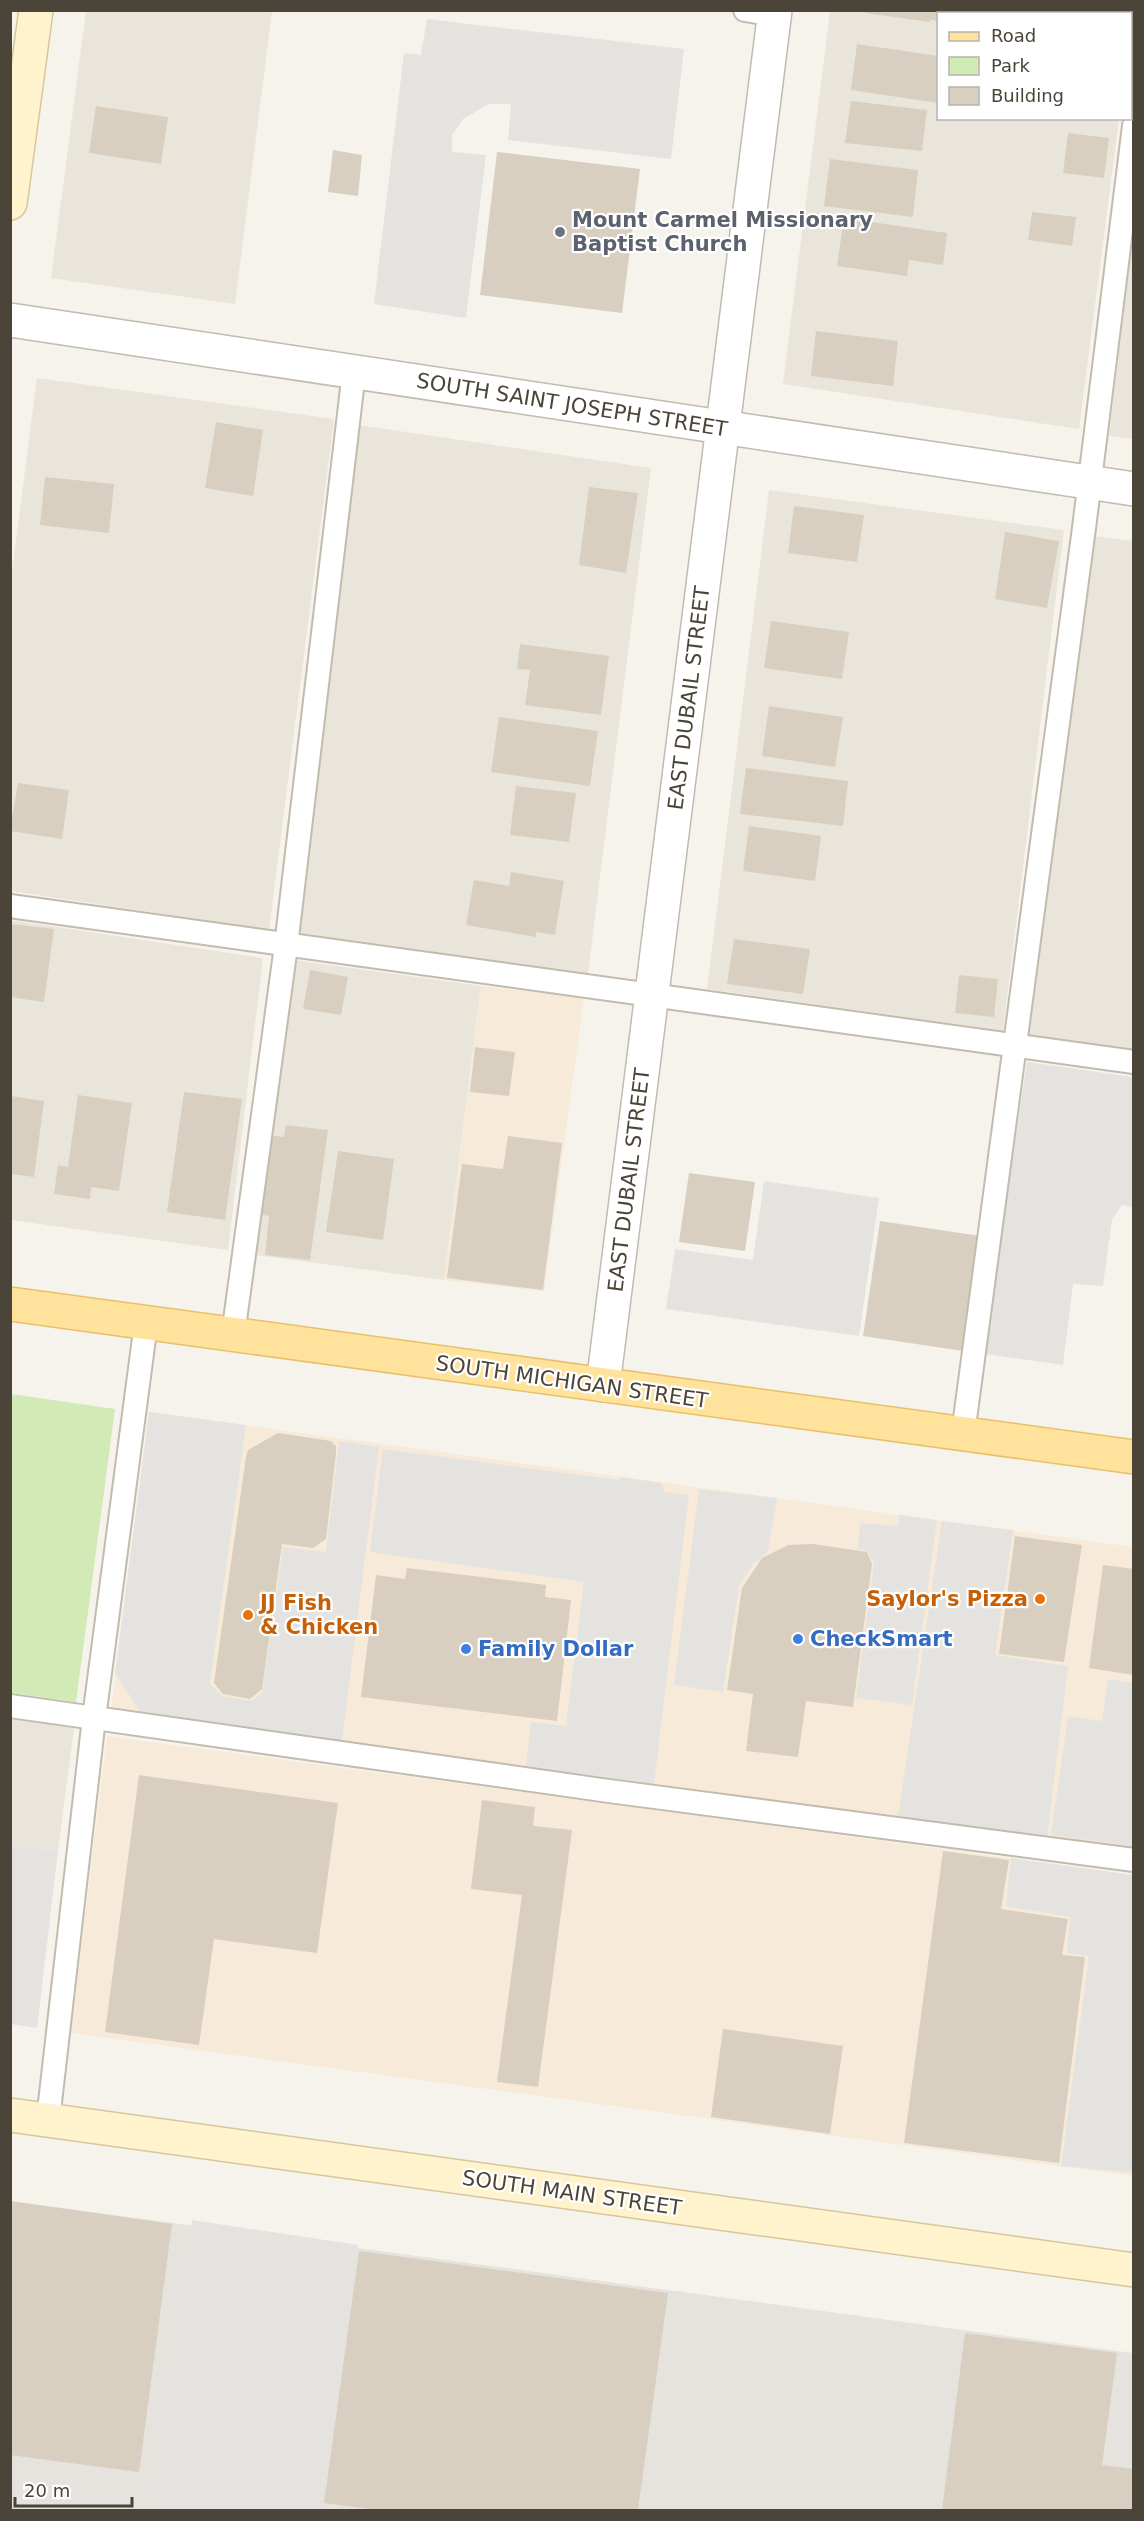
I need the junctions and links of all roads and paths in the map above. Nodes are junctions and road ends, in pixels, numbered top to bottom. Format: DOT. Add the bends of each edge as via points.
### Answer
graph roads {
  1 [pos="36,10"];
  2 [pos="765,12"];
  3 [pos="1134,126"];
  4 [pos="10,203"];
  5 [pos="10,320"];
  6 [pos="354,372"];
  7 [pos="723,428"];
  8 [pos="1089,483"];
  9 [pos="1134,489"];
  10 [pos="10,906"];
  11 [pos="286,946"];
  12 [pos="652,994"];
  13 [pos="1016,1046"];
  14 [pos="1134,1062"];
  15 [pos="10,1304"];
  16 [pos="146,1323"];
  17 [pos="233,1335"];
  18 [pos="603,1385"];
  19 [pos="963,1434"];
  20 [pos="1134,1457"];
  21 [pos="10,1706"];
  22 [pos="94,1718"];
  23 [pos="1134,1860"];
  24 [pos="10,2115"];
  25 [pos="48,2120"];
  26 [pos="1134,2270"];
  1 -- 4 [label="main road"];
  2 -- 7 [label="street, EAST DUBAIL STREET"];
  3 -- 8 [label="lane"];
  5 -- 6 [label="street, SOUTH SAINT JOSEPH STREET"];
  6 -- 7 [label="street, SOUTH SAINT JOSEPH STREET"];
  6 -- 11 [label="lane"];
  7 -- 8 [label="street, SOUTH SAINT JOSEPH STREET"];
  7 -- 12 [label="street, EAST DUBAIL STREET"];
  8 -- 9 [label="street, SOUTH SAINT JOSEPH STREET"];
  8 -- 13 [label="lane"];
  10 -- 11 [label="lane"];
  11 -- 12 [label="lane"];
  11 -- 17 [label="lane"];
  12 -- 13 [label="lane"];
  12 -- 18 [label="street, EAST DUBAIL STREET"];
  13 -- 14 [label="lane"];
  13 -- 19 [label="lane"];
  15 -- 16 [label="main road, SOUTH MICHIGAN STREET"];
  16 -- 17 [label="main road, SOUTH MICHIGAN STREET"];
  16 -- 22 [label="lane"];
  17 -- 18 [label="main road, SOUTH MICHIGAN STREET"];
  18 -- 19 [label="main road, SOUTH MICHIGAN STREET"];
  19 -- 20 [label="main road, SOUTH MICHIGAN STREET"];
  21 -- 22 [label="lane"];
  22 -- 23 [label="lane" via="620,1793"];
  22 -- 25 [label="lane"];
  24 -- 25 [label="main road, SOUTH MAIN STREET"];
  25 -- 26 [label="main road, SOUTH MAIN STREET"];
}
